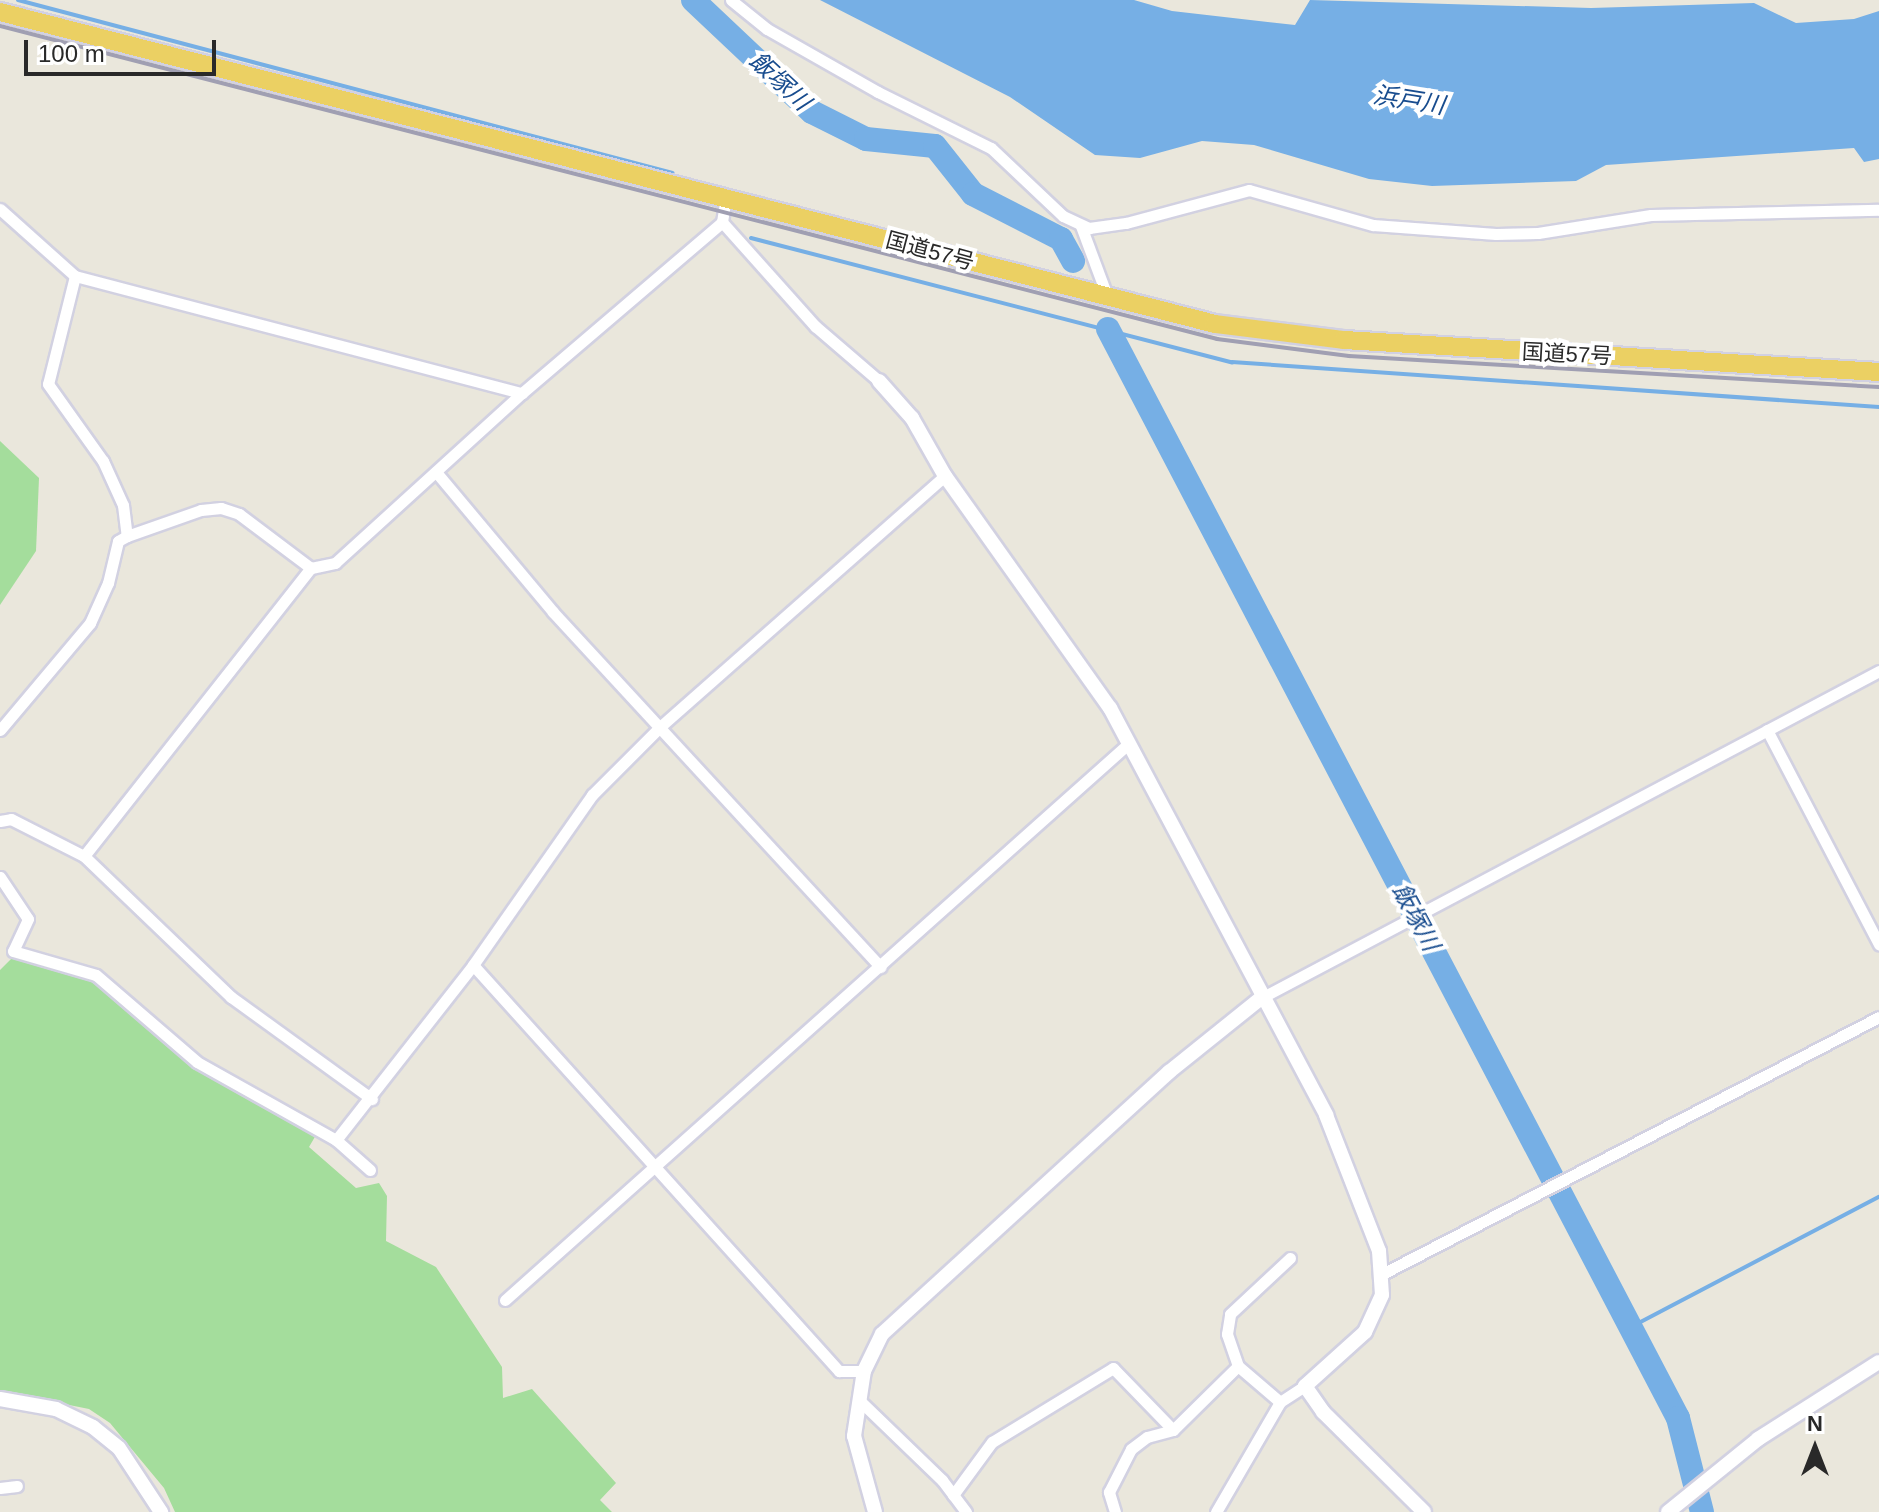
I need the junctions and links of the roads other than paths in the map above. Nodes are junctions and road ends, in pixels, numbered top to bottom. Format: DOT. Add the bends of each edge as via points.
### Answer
graph roads {
  1 [pos="731,0"];
  2 [pos="0,12"];
  3 [pos="726,198"];
  4 [pos="0,209"];
  5 [pos="1879,210"];
  6 [pos="722,222"];
  7 [pos="1081,226"];
  8 [pos="75,276"];
  9 [pos="1107,297"];
  10 [pos="1879,372"];
  11 [pos="879,381"];
  12 [pos="522,393"];
  13 [pos="436,472"];
  14 [pos="945,476"];
  15 [pos="127,536"];
  16 [pos="311,568"];
  17 [pos="1879,671"];
  18 [pos="661,726"];
  19 [pos="0,730"];
  20 [pos="1767,730"];
  21 [pos="1129,743"];
  22 [pos="0,821"];
  23 [pos="84,856"];
  24 [pos="0,877"];
  25 [pos="1879,944"];
  26 [pos="473,965"];
  27 [pos="881,967"];
  28 [pos="1261,998"];
  29 [pos="1879,1017"];
  30 [pos="372,1099"];
  31 [pos="336,1140"];
  32 [pos="654,1168"];
  33 [pos="370,1170"];
  34 [pos="1290,1258"];
  35 [pos="1384,1273"];
  36 [pos="505,1300"];
  37 [pos="1879,1362"];
  38 [pos="1238,1366"];
  39 [pos="864,1371"];
  40 [pos="1305,1386"];
  41 [pos="0,1399"];
  42 [pos="858,1399"];
  43 [pos="1280,1402"];
  44 [pos="1173,1430"];
  45 [pos="17,1486"];
  46 [pos="0,1488"];
  47 [pos="953,1495"];
  48 [pos="161,1512"];
  49 [pos="875,1512"];
  50 [pos="966,1512"];
  51 [pos="1115,1512"];
  52 [pos="1216,1512"];
  53 [pos="1424,1512"];
  54 [pos="1668,1512"];
  1 -- 7 [label="street" via="767,29 991,148 1063,216"];
  2 -- 3 [label="highway, 国道57号"];
  3 -- 6 [label="street"];
  3 -- 9 [label="highway, 国道57号"];
  4 -- 8 [label="street"];
  5 -- 7 [label="street" via="1651,215 1496,234 1373,225 1249,190 1126,223"];
  6 -- 11 [label="street" via="815,326"];
  6 -- 12 [label="street"];
  7 -- 9 [label="street"];
  8 -- 12 [label="street"];
  8 -- 15 [label="street" via="48,384 103,461 123,505"];
  9 -- 10 [label="highway, 国道57号" via="1215,324 1304,336"];
  11 -- 14 [label="street" via="912,418"];
  12 -- 13 [label="street"];
  13 -- 16 [label="street" via="335,563"];
  13 -- 18 [label="street" via="553,612"];
  14 -- 18 [label="street"];
  14 -- 21 [label="street" via="1082,663"];
  15 -- 16 [label="street" via="221,508 239,514"];
  15 -- 19 [label="street" via="118,541 108,583 90,623"];
  16 -- 23 [label="street"];
  17 -- 20 [label="street"];
  18 -- 26 [label="street" via="592,795"];
  18 -- 27 [label="street"];
  20 -- 25 [label="street"];
  20 -- 28 [label="street"];
  21 -- 27 [label="street"];
  21 -- 28 [label="street"];
  22 -- 23 [label="street" via="11,819"];
  23 -- 30 [label="street" via="231,997"];
  24 -- 31 [label="street" via="28,919 13,951 96,975 197,1062"];
  26 -- 30 [label="street"];
  26 -- 32 [label="street"];
  27 -- 32 [label="street"];
  28 -- 35 [label="street" via="1326,1115"];
  28 -- 39 [label="street" via="1169,1072 882,1334"];
  29 -- 35 [label="street"];
  30 -- 31 [label="street"];
  31 -- 33 [label="street"];
  32 -- 36 [label="street"];
  32 -- 39 [label="street" via="839,1371"];
  34 -- 38 [label="street" via="1230,1314 1227,1334"];
  35 -- 40 [label="street" via="1375,1319 1346,1353"];
  37 -- 54 [label="street" via="1758,1439"];
  38 -- 43 [label="street"];
  38 -- 44 [label="street"];
  39 -- 42 [label="street"];
  40 -- 43 [label="street"];
  40 -- 53 [label="street" via="1323,1412"];
  41 -- 48 [label="street" via="56,1409 93,1427 145,1480"];
  42 -- 47 [label="street"];
  42 -- 49 [label="street" via="854,1436"];
  43 -- 52 [label="street"];
  44 -- 47 [label="street" via="1113,1368 992,1442"];
  44 -- 51 [label="street" via="1147,1437 1131,1449 1109,1492"];
  45 -- 46 [label="street"];
  47 -- 50 [label="street"];
}
